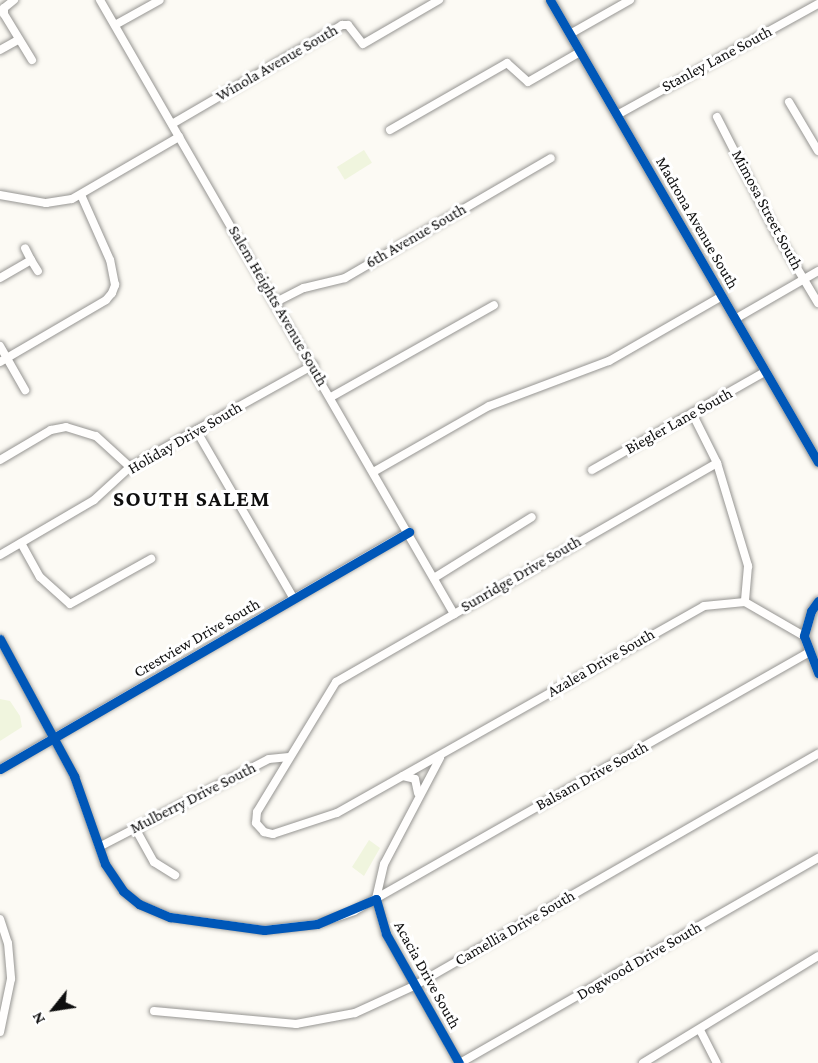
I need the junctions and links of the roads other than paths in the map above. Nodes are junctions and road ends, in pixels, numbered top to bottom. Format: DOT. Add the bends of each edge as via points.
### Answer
graph roads {
  1 [pos="14,0"];
  2 [pos="100,0"];
  3 [pos="160,0"];
  4 [pos="439,0"];
  5 [pos="550,0"];
  6 [pos="630,0"];
  7 [pos="818,4"];
  8 [pos="115,25"];
  9 [pos="570,34"];
  10 [pos="18,40"];
  11 [pos="0,50"];
  12 [pos="580,52"];
  13 [pos="32,60"];
  14 [pos="789,102"];
  15 [pos="617,115"];
  16 [pos="717,117"];
  17 [pos="172,124"];
  18 [pos="390,130"];
  19 [pos="179,137"];
  20 [pos="818,151"];
  21 [pos="551,158"];
  22 [pos="0,195"];
  23 [pos="81,195"];
  24 [pos="25,248"];
  25 [pos="32,260"];
  26 [pos="38,271"];
  27 [pos="818,272"];
  28 [pos="0,278"];
  29 [pos="804,280"];
  30 [pos="722,296"];
  31 [pos="276,302"];
  32 [pos="818,303"];
  33 [pos="494,305"];
  34 [pos="735,319"];
  35 [pos="0,346"];
  36 [pos="4,360"];
  37 [pos="313,365"];
  38 [pos="766,371"];
  39 [pos="26,390"];
  40 [pos="331,397"];
  41 [pos="693,415"];
  42 [pos="195,430"];
  43 [pos="817,459"];
  44 [pos="0,460"];
  45 [pos="717,463"];
  46 [pos="129,467"];
  47 [pos="592,470"];
  48 [pos="375,471"];
  49 [pos="532,517"];
  50 [pos="409,532"];
  51 [pos="21,543"];
  52 [pos="0,555"];
  53 [pos="151,559"];
  54 [pos="435,578"];
  55 [pos="294,599"];
  56 [pos="818,601"];
  57 [pos="745,602"];
  58 [pos="454,614"];
  59 [pos="804,636"];
  60 [pos="0,639"];
  61 [pos="808,653"];
  62 [pos="818,673"];
  63 [pos="54,738"];
  64 [pos="818,754"];
  65 [pos="441,756"];
  66 [pos="289,757"];
  67 [pos="0,769"];
  68 [pos="403,776"];
  69 [pos="418,795"];
  70 [pos="256,823"];
  71 [pos="135,828"];
  72 [pos="99,847"];
  73 [pos="818,858"];
  74 [pos="175,875"];
  75 [pos="376,898"];
  76 [pos="0,919"];
  77 [pos="818,956"];
  78 [pos="414,986"];
  79 [pos="154,1011"];
  80 [pos="700,1030"];
  81 [pos="0,1032"];
  82 [pos="459,1063"];
  83 [pos="643,1063"];
  84 [pos="717,1063"];
  1 -- 10 [label="street" via="4,8"];
  2 -- 8 [label="street, Salem Heights Avenue South"];
  3 -- 8 [label="street"];
  4 -- 17 [label="street, Winola Avenue South" via="363,44 348,25 342,25"];
  5 -- 9 [label="main road, Madrona Avenue South"];
  6 -- 9 [label="street"];
  7 -- 15 [label="street, Stanley Lane South"];
  8 -- 17 [label="street, Salem Heights Avenue South"];
  9 -- 12 [label="main road, Madrona Avenue South"];
  10 -- 11 [label="street"];
  10 -- 13 [label="street"];
  12 -- 15 [label="main road, Madrona Avenue South"];
  12 -- 18 [label="street" via="528,82 507,63"];
  14 -- 20 [label="street"];
  15 -- 30 [label="main road, Madrona Avenue South"];
  16 -- 29 [label="street, Mimosa Street South"];
  17 -- 19 [label="street, Salem Heights Avenue South"];
  19 -- 23 [label="street"];
  19 -- 31 [label="street, Salem Heights Avenue South"];
  21 -- 31 [label="street, 6th Avenue South" via="345,278 304,288"];
  22 -- 23 [label="street" via="54,203"];
  23 -- 36 [label="street" via="110,260 115,285 112,293"];
  24 -- 25 [label="street"];
  25 -- 26 [label="street"];
  25 -- 28 [label="street"];
  27 -- 29 [label="street"];
  29 -- 32 [label="street, Mimosa Street South"];
  29 -- 34 [label="street"];
  30 -- 34 [label="main road, Madrona Avenue South"];
  30 -- 48 [label="street" via="609,362 489,406"];
  31 -- 37 [label="street, Salem Heights Avenue South"];
  33 -- 40 [label="street"];
  34 -- 38 [label="main road, Madrona Avenue South"];
  35 -- 36 [label="street"];
  36 -- 39 [label="street"];
  37 -- 40 [label="street, Salem Heights Avenue South"];
  37 -- 42 [label="street, Holiday Drive South"];
  38 -- 41 [label="street, Biegler Lane South"];
  38 -- 43 [label="main road, Madrona Avenue South"];
  40 -- 48 [label="street, Salem Heights Avenue South"];
  41 -- 45 [label="street"];
  41 -- 47 [label="street, Biegler Lane South"];
  42 -- 46 [label="street, Holiday Drive South"];
  42 -- 55 [label="street"];
  44 -- 46 [label="street" via="51,430 66,427 96,436"];
  45 -- 57 [label="street" via="748,566"];
  45 -- 58 [label="street, Sunridge Drive South"];
  46 -- 51 [label="street, Holiday Drive South" via="94,500"];
  48 -- 50 [label="street, Salem Heights Avenue South"];
  49 -- 54 [label="street"];
  50 -- 54 [label="street, Salem Heights Avenue South"];
  50 -- 55 [label="street, Crestview Drive South"];
  51 -- 52 [label="street, Holiday Drive South"];
  51 -- 53 [label="street" via="40,578 70,604"];
  54 -- 58 [label="street, Salem Heights Avenue South"];
  55 -- 63 [label="street, Crestview Drive South"];
  56 -- 59 [label="main road" via="810,611"];
  57 -- 59 [label="street"];
  57 -- 65 [label="street, Azalea Drive South" via="714,603 691,611"];
  58 -- 66 [label="street, Sunridge Drive South" via="340,679"];
  59 -- 61 [label="main road"];
  60 -- 63 [label="street, Balsam Drive South"];
  61 -- 62 [label="main road"];
  61 -- 75 [label="street, Balsam Drive South"];
  63 -- 67 [label="street, Crestview Drive South"];
  63 -- 72 [label="street, Balsam Drive South" via="74,776"];
  64 -- 78 [label="street, Camellia Drive South"];
  65 -- 68 [label="street, Azalea Drive South"];
  65 -- 69 [label="street, Acacia Drive South"];
  66 -- 70 [label="street, Sunridge Drive South" via="257,812"];
  66 -- 71 [label="street, Mulberry Drive South" via="269,759"];
  68 -- 69 [label="street" via="415,779"];
  68 -- 70 [label="street, Azalea Drive South" via="311,824 273,834 264,832"];
  69 -- 75 [label="street, Acacia Drive South" via="384,864"];
  71 -- 72 [label="street, Mulberry Drive South"];
  71 -- 74 [label="street" via="154,862"];
  72 -- 75 [label="street, Balsam Drive South" via="123,891 139,904 170,917 239,928 285,929 338,918"];
  73 -- 82 [label="street, Dogwood Drive South"];
  75 -- 78 [label="street, Acacia Drive South" via="386,934"];
  76 -- 81 [label="street" via="8,943 11,979"];
  77 -- 80 [label="street"];
  78 -- 79 [label="street, Camellia Drive South" via="355,1013 296,1024"];
  78 -- 82 [label="street, Acacia Drive South"];
  80 -- 83 [label="street"];
  80 -- 84 [label="street"];
}
